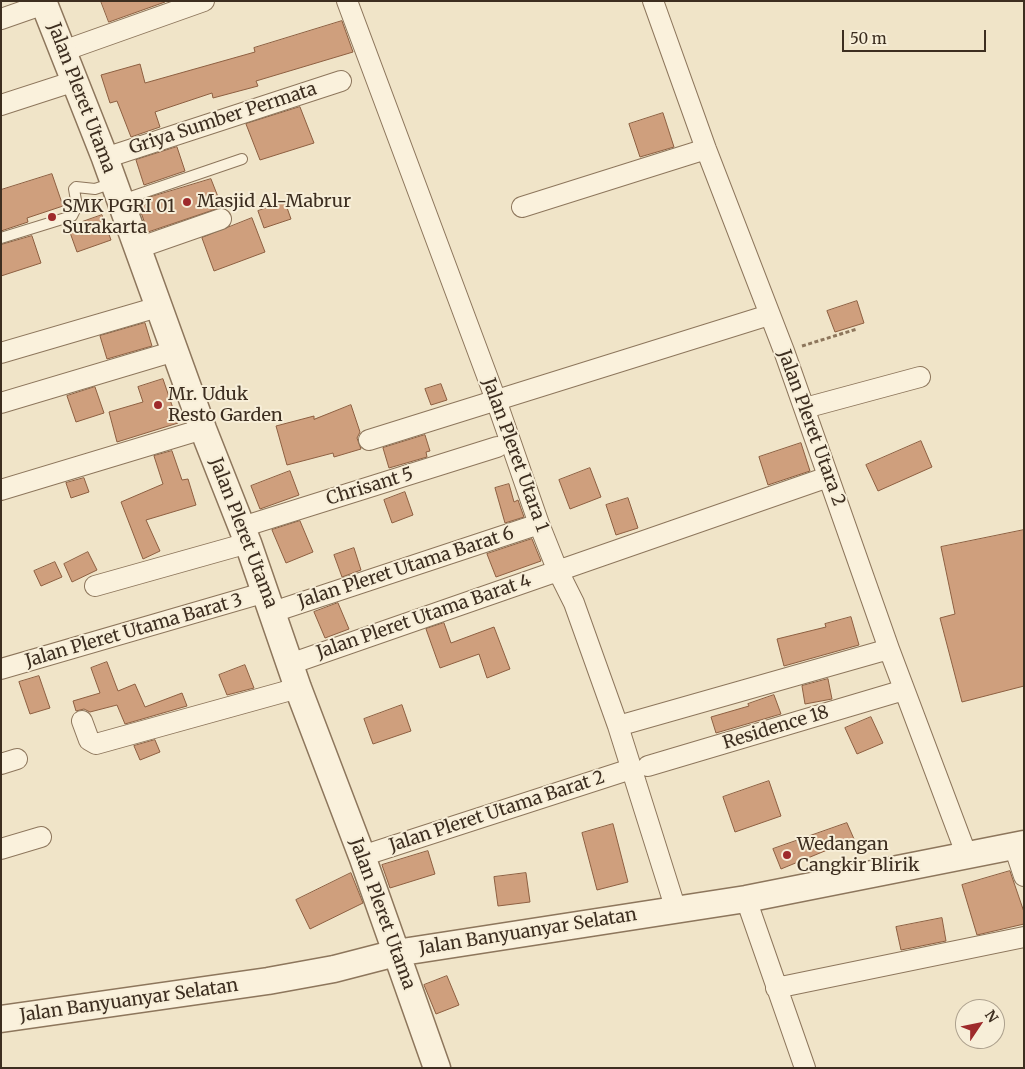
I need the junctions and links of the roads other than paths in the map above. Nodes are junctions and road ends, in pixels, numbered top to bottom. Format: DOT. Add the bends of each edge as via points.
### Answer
graph roads {
  1 [pos="204,1"];
  2 [pos="347,1"];
  3 [pos="653,1"];
  4 [pos="44,3"];
  5 [pos="1,19"];
  6 [pos="63,52"];
  7 [pos="75,81"];
  8 [pos="341,81"];
  9 [pos="1,105"];
  10 [pos="706,149"];
  11 [pos="105,158"];
  12 [pos="242,160"];
  13 [pos="117,191"];
  14 [pos="522,207"];
  15 [pos="221,219"];
  16 [pos="1,238"];
  17 [pos="138,248"];
  18 [pos="158,307"];
  19 [pos="769,315"];
  20 [pos="175,351"];
  21 [pos="1,353"];
  22 [pos="920,377"];
  23 [pos="496,400"];
  24 [pos="1,403"];
  25 [pos="805,408"];
  26 [pos="204,429"];
  27 [pos="369,440"];
  28 [pos="497,447"];
  29 [pos="828,477"];
  30 [pos="1,490"];
  31 [pos="539,524"];
  32 [pos="245,535"];
  33 [pos="557,570"];
  34 [pos="95,586"];
  35 [pos="270,602"];
  36 [pos="889,650"];
  37 [pos="290,664"];
  38 [pos="1,669"];
  39 [pos="298,688"];
  40 [pos="904,690"];
  41 [pos="82,721"];
  42 [pos="618,726"];
  43 [pos="640,768"];
  44 [pos="41,837"];
  45 [pos="1019,845"];
  46 [pos="1,849"];
  47 [pos="362,856"];
  48 [pos="967,856"];
  49 [pos="1024,876"];
  50 [pos="746,899"];
  51 [pos="676,910"];
  52 [pos="1024,937"];
  53 [pos="396,952"];
  54 [pos="776,988"];
  55 [pos="1,1019"];
  56 [pos="437,1068"];
  57 [pos="804,1068"];
  1 -- 6 [label="street"];
  2 -- 23 [label="street, Jalan Pleret Utara 1"];
  3 -- 10 [label="street, Jalan Pleret Utara 2"];
  4 -- 5 [label="street"];
  4 -- 6 [label="street, Jalan Pleret Utama"];
  6 -- 7 [label="street, Jalan Pleret Utama"];
  7 -- 9 [label="street"];
  7 -- 11 [label="street, Jalan Pleret Utama"];
  8 -- 11 [label="street, Griya Sumber Permata"];
  10 -- 14 [label="street"];
  10 -- 19 [label="street, Jalan Pleret Utara 2"];
  11 -- 13 [label="street, Jalan Pleret Utama"];
  12 -- 13 [label="lane"];
  13 -- 16 [label="lane" via="76,187 77,206 72,216"];
  13 -- 17 [label="street, Jalan Pleret Utama"];
  15 -- 17 [label="street"];
  17 -- 18 [label="street, Jalan Pleret Utama"];
  18 -- 20 [label="street, Jalan Pleret Utama"];
  18 -- 21 [label="street"];
  19 -- 23 [label="street"];
  19 -- 25 [label="street, Jalan Pleret Utara 2"];
  20 -- 24 [label="street"];
  20 -- 26 [label="street, Jalan Pleret Utama"];
  22 -- 25 [label="street"];
  23 -- 27 [label="street"];
  23 -- 31 [label="street, Jalan Pleret Utara 1"];
  25 -- 29 [label="street, Jalan Pleret Utara 2"];
  26 -- 30 [label="street"];
  26 -- 32 [label="street, Jalan Pleret Utama"];
  28 -- 32 [label="street, Chrisant 5"];
  29 -- 33 [label="street, Jalan Pleret Utama Barat 4"];
  29 -- 36 [label="street, Jalan Pleret Utara 2"];
  31 -- 33 [label="street, Jalan Pleret Utara 1"];
  31 -- 35 [label="street, Jalan Pleret Utama Barat 6"];
  32 -- 34 [label="street, Chrisant 5"];
  32 -- 35 [label="street, Jalan Pleret Utama"];
  33 -- 37 [label="street, Jalan Pleret Utama Barat 4"];
  33 -- 42 [label="street, Jalan Pleret Utara 1" via="574,603"];
  35 -- 37 [label="street, Jalan Pleret Utama"];
  35 -- 38 [label="street, Jalan Pleret Utama Barat 3"];
  36 -- 40 [label="street, Jalan Pleret Utara 2"];
  36 -- 42 [label="street"];
  37 -- 39 [label="street, Jalan Pleret Utama"];
  39 -- 41 [label="street" via="96,744 90,740"];
  39 -- 47 [label="street, Jalan Pleret Utama"];
  40 -- 43 [label="street, Residence 18"];
  40 -- 48 [label="street, Jalan Pleret Utara 2"];
  42 -- 43 [label="street, Jalan Pleret Utara 1"];
  43 -- 47 [label="street, Jalan Pleret Utama Barat 2"];
  43 -- 51 [label="street, Jalan Pleret Utara 1"];
  44 -- 46 [label="street"];
  45 -- 48 [label="street, Jalan Banyuanyar Selatan"];
  45 -- 49 [label="street"];
  47 -- 53 [label="street, Jalan Pleret Utama"];
  48 -- 50 [label="street, Jalan Banyuanyar Selatan"];
  50 -- 51 [label="street, Jalan Banyuanyar Selatan"];
  50 -- 54 [label="street"];
  51 -- 53 [label="street, Jalan Banyuanyar Selatan"];
  52 -- 54 [label="street"];
  53 -- 55 [label="street, Jalan Banyuanyar Selatan" via="268,981"];
  53 -- 56 [label="street, Jalan Pleret Utama"];
  54 -- 57 [label="street"];
}
